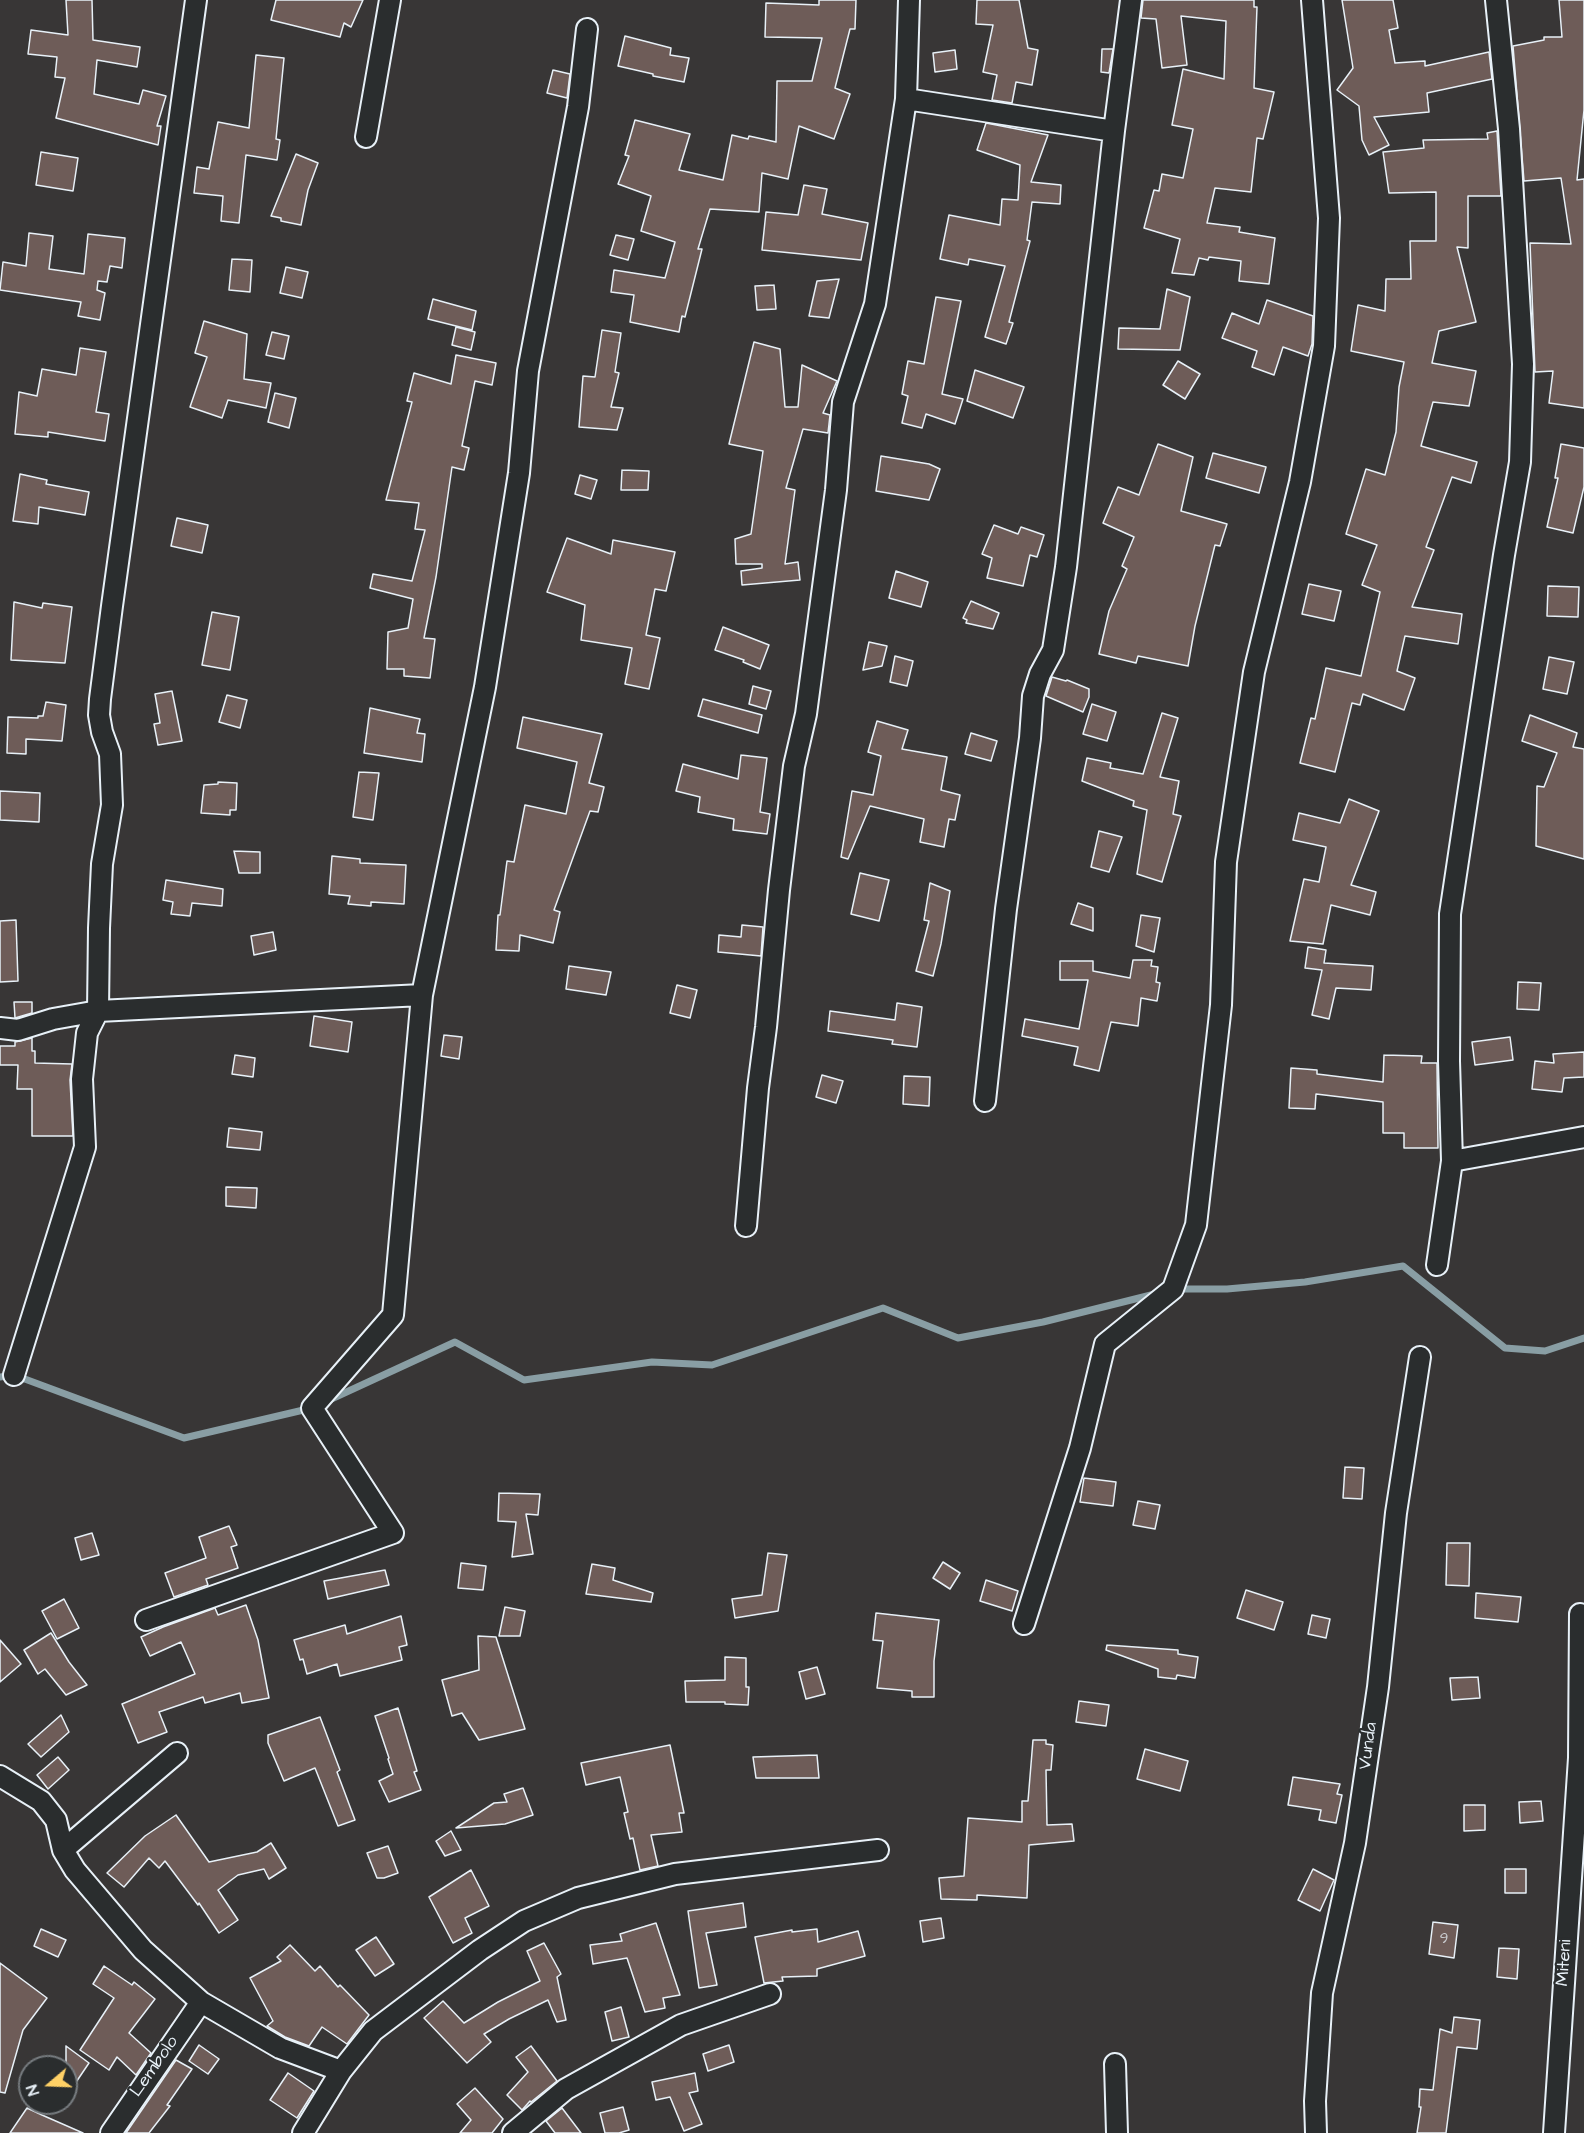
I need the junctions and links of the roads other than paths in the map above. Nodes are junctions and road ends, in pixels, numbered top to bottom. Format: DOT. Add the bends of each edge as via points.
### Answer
graph roads {
  1 [pos="196,0"];
  2 [pos="390,0"];
  3 [pos="909,0"];
  4 [pos="1131,0"];
  5 [pos="1312,0"];
  6 [pos="1496,0"];
  7 [pos="587,29"];
  8 [pos="906,99"];
  9 [pos="1113,130"];
  10 [pos="366,137"];
  11 [pos="422,995"];
  12 [pos="98,1011"];
  13 [pos="0,1028"];
  14 [pos="985,1101"];
  15 [pos="1584,1137"];
  16 [pos="1452,1161"];
  17 [pos="746,1226"];
  18 [pos="1437,1264"];
  19 [pos="1420,1357"];
  20 [pos="14,1375"];
  21 [pos="1580,1614"];
  22 [pos="146,1620"];
  23 [pos="1024,1624"];
  24 [pos="177,1753"];
  25 [pos="0,1776"];
  26 [pos="63,1850"];
  27 [pos="878,1850"];
  28 [pos="770,1994"];
  29 [pos="201,2002"];
  30 [pos="1115,2064"];
  31 [pos="341,2071"];
  32 [pos="111,2133"];
  33 [pos="303,2133"];
  34 [pos="513,2133"];
  35 [pos="1117,2133"];
  36 [pos="1316,2133"];
  37 [pos="1554,2133"];
  1 -- 12 [label="street" via="100,699 102,732 110,754 112,805 102,864"];
  2 -- 10 [label="street"];
  3 -- 8 [label="street"];
  4 -- 9 [label="street"];
  5 -- 23 [label="street" via="1329,218 1324,346 1300,482 1254,672 1226,862 1221,1005 1196,1225 1173,1289 1105,1344 1080,1448"];
  6 -- 16 [label="street" via="1509,129 1523,352 1520,452 1450,914"];
  7 -- 11 [label="street" via="578,107 528,372 519,473 485,687"];
  8 -- 9 [label="street"];
  8 -- 17 [label="street" via="874,304 843,402 836,490 778,890"];
  9 -- 14 [label="street" via="1066,567 1053,650 1033,696"];
  11 -- 12 [label="street"];
  11 -- 22 [label="street" via="393,1315 312,1408 393,1533"];
  12 -- 13 [label="street" via="18,1030"];
  12 -- 20 [label="street" via="87,1033 82,1079 84,1147"];
  15 -- 16 [label="street"];
  16 -- 18 [label="street"];
  19 -- 36 [label="street, Vunda" via="1396,1513 1378,1687 1355,1843 1322,1993"];
  21 -- 37 [label="street, Miteni" via="1579,1758"];
  24 -- 26 [label="street"];
  25 -- 26 [label="street" via="40,1801 56,1820"];
  26 -- 29 [label="street" via="75,1870 143,1950"];
  27 -- 31 [label="street" via="675,1874 578,1898 524,1921 480,1950 374,2031"];
  28 -- 34 [label="street" via="681,2025 566,2090"];
  29 -- 31 [label="street" via="280,2048"];
  29 -- 32 [label="street, Lembolo"];
  30 -- 35 [label="street"];
  31 -- 33 [label="street"];
}
